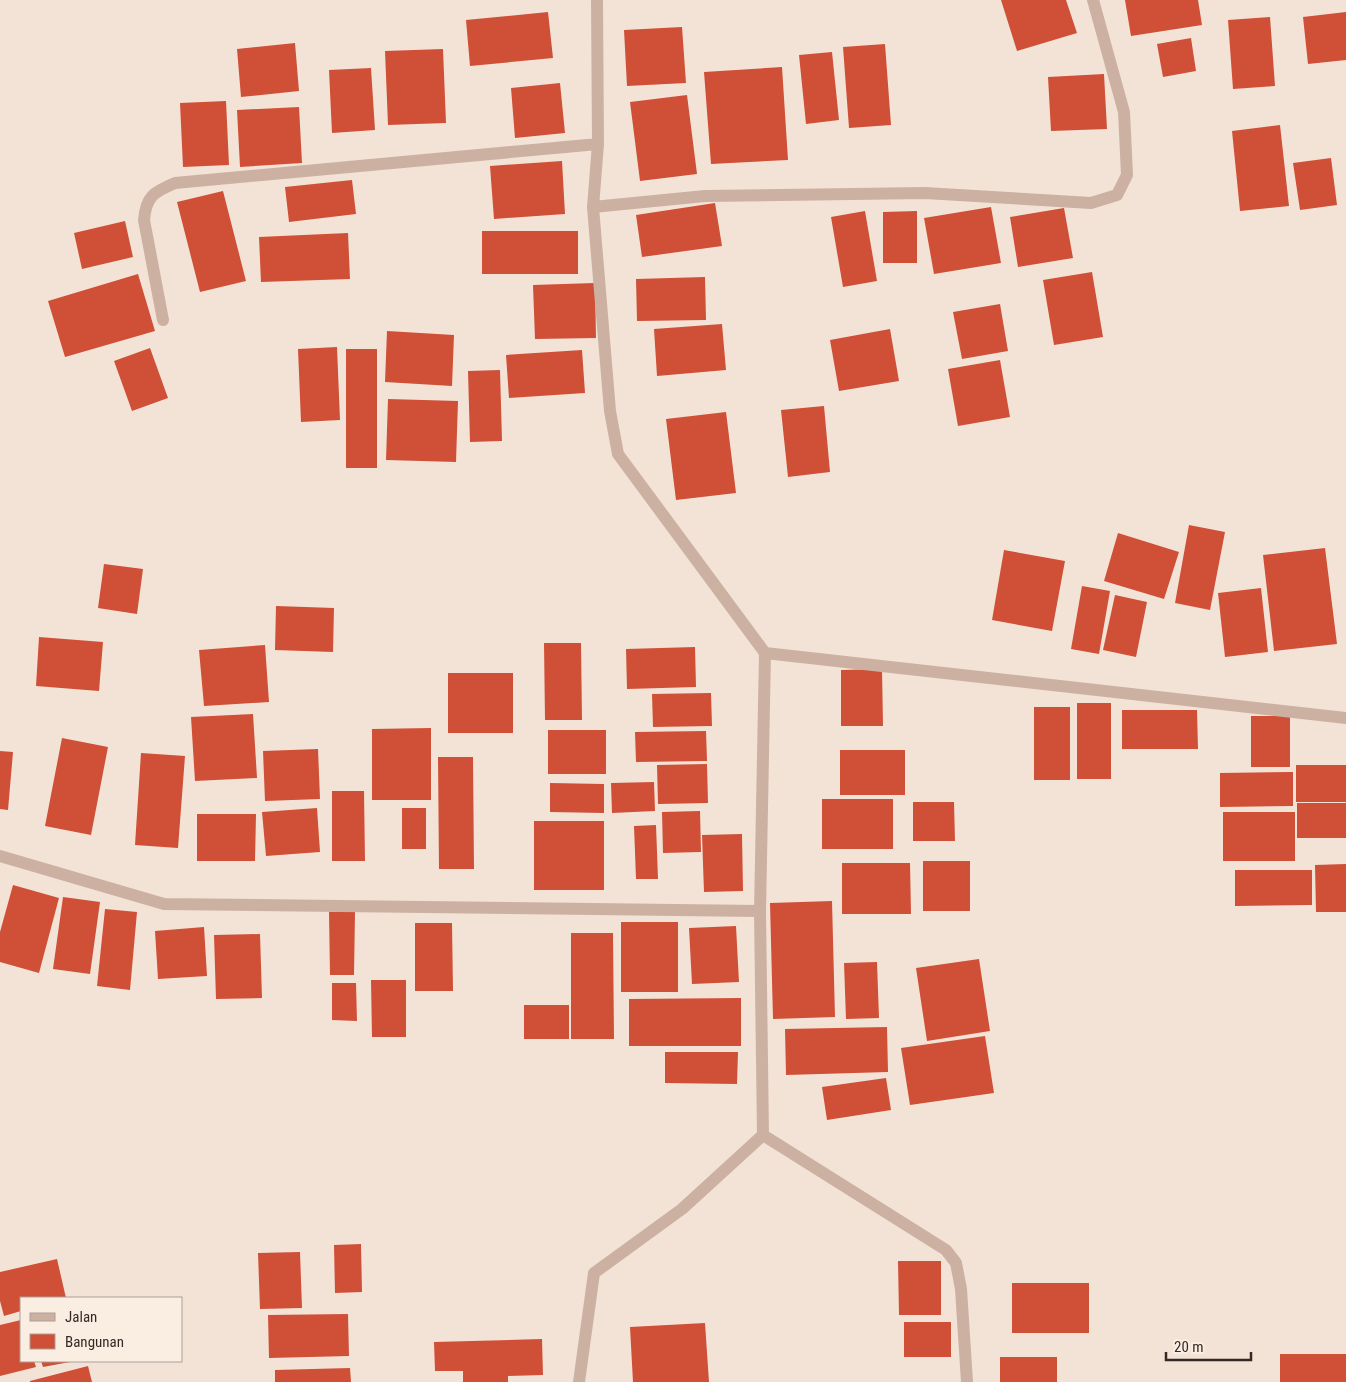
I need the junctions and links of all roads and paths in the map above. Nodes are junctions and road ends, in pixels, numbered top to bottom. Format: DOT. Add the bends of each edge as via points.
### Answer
graph roads {
  1 [pos="597,0"];
  2 [pos="1092,0"];
  3 [pos="598,144"];
  4 [pos="594,207"];
  5 [pos="163,320"];
  6 [pos="765,653"];
  7 [pos="1346,718"];
  8 [pos="0,856"];
  9 [pos="760,911"];
  10 [pos="763,1135"];
  11 [pos="579,1382"];
  12 [pos="967,1382"];
  1 -- 3 [label="street"];
  2 -- 4 [label="street" via="1124,112 1127,175 1117,195 1091,203 925,193 705,196"];
  3 -- 4 [label="street"];
  3 -- 5 [label="street" via="175,182 156,191 146,204 144,220"];
  4 -- 6 [label="street" via="610,411 618,454"];
  6 -- 7 [label="street"];
  6 -- 9 [label="street"];
  8 -- 9 [label="street" via="164,904"];
  9 -- 10 [label="street"];
  10 -- 11 [label="street" via="682,1209 594,1274"];
  10 -- 12 [label="street" via="946,1250 956,1263 961,1289"];
}
